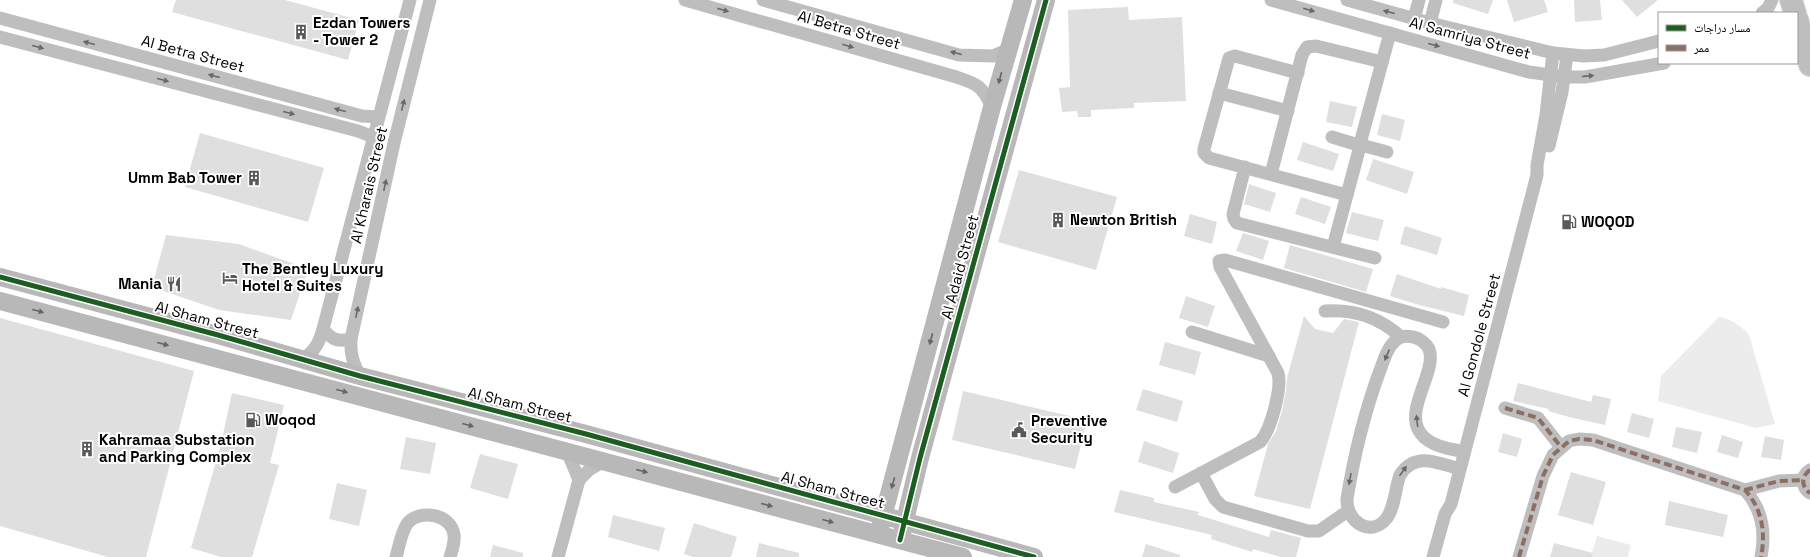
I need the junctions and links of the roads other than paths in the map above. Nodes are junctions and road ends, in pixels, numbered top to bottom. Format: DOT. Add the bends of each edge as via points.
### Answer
graph roads {
  1 [pos="410,0"];
  2 [pos="430,0"];
  3 [pos="685,0"];
  4 [pos="763,0"];
  5 [pos="1023,0"];
  6 [pos="1046,0"];
  7 [pos="1271,0"];
  8 [pos="1347,0"];
  9 [pos="1419,0"];
  10 [pos="1436,0"];
  11 [pos="1772,0"];
  12 [pos="1791,0"];
  13 [pos="1763,12"];
  14 [pos="1795,12"];
  15 [pos="0,18"];
  16 [pos="1414,18"];
  17 [pos="1430,23"];
  18 [pos="1798,24"];
  19 [pos="1390,33"];
  20 [pos="0,37"];
  21 [pos="1658,41"];
  22 [pos="1007,50"];
  23 [pos="1553,53"];
  24 [pos="1567,54"];
  25 [pos="1805,55"];
  26 [pos="1382,62"];
  27 [pos="1658,64"];
  28 [pos="1298,73"];
  29 [pos="1552,75"];
  30 [pos="1565,77"];
  31 [pos="1219,93"];
  32 [pos="992,107"];
  33 [pos="1288,111"];
  34 [pos="378,117"];
  35 [pos="373,137"];
  36 [pos="1332,137"];
  37 [pos="1360,145"];
  38 [pos="1387,152"];
  39 [pos="1245,167"];
  40 [pos="1271,174"];
  41 [pos="1537,175"];
  42 [pos="1346,194"];
  43 [pos="1333,248"];
  44 [pos="1375,258"];
  45 [pos="0,277"];
  46 [pos="0,301"];
  47 [pos="1325,311"];
  48 [pos="1443,322"];
  49 [pos="323,329"];
  50 [pos="1192,332"];
  51 [pos="1401,337"];
  52 [pos="351,339"];
  53 [pos="1269,356"];
  54 [pos="303,359"];
  55 [pos="360,376"];
  56 [pos="1505,408"];
  57 [pos="1561,447"];
  58 [pos="567,451"];
  59 [pos="1464,452"];
  60 [pos="604,461"];
  61 [pos="1460,469"];
  62 [pos="1201,473"];
  63 [pos="1806,475"];
  64 [pos="579,480"];
  65 [pos="1175,487"];
  66 [pos="1745,490"];
  67 [pos="1810,493"];
  68 [pos="1451,504"];
  69 [pos="1348,511"];
  70 [pos="884,516"];
  71 [pos="905,522"];
  72 [pos="879,534"];
  73 [pos="900,540"];
  74 [pos="396,557"];
  75 [pos="450,557"];
  76 [pos="558,557"];
  77 [pos="963,557"];
  78 [pos="1034,557"];
  79 [pos="1433,557"];
  80 [pos="1442,557"];
  81 [pos="1519,557"];
  82 [pos="1761,557"];
  1 -- 34 [label="street, Al Kharais Street"];
  52 -- 2 [label="street, Al Kharais Street, one-way" via="394,143"];
  3 -- 32 [label="street, Al Betra Street, one-way" via="953,76 977,85 986,94"];
  22 -- 4 [label="street, Al Betra Street, one-way" via="993,56 959,55"];
  5 -- 22 [label="street, Al Adaid Street"];
  6 -- 71 [label="street, Al Adaid Street"];
  7 -- 19 [label="street, Al Samriya Street, one-way"];
  16 -- 8 [label="street, Al Samriya Street, one-way"];
  9 -- 16 [label="street"];
  10 -- 17 [label="street"];
  11 -- 13 [label="street"];
  12 -- 14 [label="highway"];
  34 -- 15 [label="street, Al Betra Street, one-way" via="362,116"];
  16 -- 17 [label="street, Al Samriya Street"];
  17 -- 23 [label="street, Al Samriya Street"];
  18 -- 25 [label="highway"];
  19 -- 26 [label="street"];
  19 -- 29 [label="street, Al Samriya Street, one-way" via="1529,72"];
  20 -- 35 [label="street, one-way"];
  21 -- 24 [label="street, Al Samriya Street" via="1604,55"];
  22 -- 32 [label="street, Al Adaid Street, one-way"];
  23 -- 24 [label="street, Al Samriya Street"];
  23 -- 29 [label="street, Al Gondole Street"];
  24 -- 30 [label="street, Al Gondole Street"];
  26 -- 28 [label="street" via="1313,45 1305,50"];
  26 -- 37 [label="street"];
  30 -- 27 [label="street, Al Samriya Street, one-way" via="1592,76"];
  28 -- 31 [label="street" via="1233,56 1228,60"];
  28 -- 33 [label="street"];
  29 -- 30 [label="street, Al Samriya Street"];
  29 -- 41 [label="street, Al Gondole Street"];
  30 -- 41 [label="street, Al Gondole Street" via="1545,163"];
  31 -- 33 [label="street"];
  31 -- 39 [label="street" via="1204,153 1209,158"];
  32 -- 70 [label="street, Al Adaid Street, one-way"];
  33 -- 40 [label="street"];
  34 -- 35 [label="street, Al Kharais Street"];
  35 -- 49 [label="street, Al Kharais Street"];
  36 -- 37 [label="street"];
  37 -- 38 [label="street"];
  37 -- 42 [label="street"];
  39 -- 40 [label="street"];
  39 -- 43 [label="street" via="1233,214 1235,221"];
  40 -- 42 [label="street"];
  41 -- 59 [label="street, Al Gondole Street"];
  42 -- 43 [label="street"];
  43 -- 44 [label="street"];
  45 -- 54 [label="street, Al Sham Street"];
  46 -- 58 [label="street, Al Sham Street, one-way"];
  47 -- 51 [label="street" via="1349,311 1372,317 1393,329"];
  48 -- 53 [label="street" via="1222,260 1220,267"];
  49 -- 52 [label="street" via="328,336 337,341"];
  49 -- 54 [label="street, Al Kharais Street" via="319,343 312,353"];
  50 -- 53 [label="street"];
  59 -- 51 [label="street, one-way" via="1426,440 1416,425 1416,413 1430,355 1426,345 1417,338"];
  51 -- 69 [label="street, one-way" via="1389,348 1368,407 1351,474"];
  52 -- 55 [label="street, Al Kharais Street" via="352,361"];
  53 -- 62 [label="street" via="1278,373 1279,383 1265,437"];
  54 -- 55 [label="street, Al Sham Street"];
  55 -- 70 [label="street, Al Sham Street" via="586,434"];
  56 -- 57 [label="street" via="1538,418"];
  57 -- 66 [label="street" via="1580,438 1593,440"];
  57 -- 81 [label="street" via="1547,465"];
  58 -- 60 [label="street, Al Sham Street"];
  58 -- 64 [label="street"];
  59 -- 61 [label="street, Al Gondole Street"];
  60 -- 64 [label="street" via="590,469"];
  60 -- 72 [label="street, Al Sham Street, one-way"];
  61 -- 68 [label="street, Al Gondole Street"];
  69 -- 61 [label="street, one-way" via="1359,524 1370,526 1382,522 1389,514 1400,475 1414,462 1426,460"];
  62 -- 65 [label="street"];
  62 -- 69 [label="street" via="1223,508 1308,531 1319,531"];
  63 -- 66 [label="street"];
  63 -- 67 [label="street" via="1804,487"];
  64 -- 76 [label="street"];
  66 -- 82 [label="street" via="1754,500 1761,517"];
  68 -- 79 [label="street, Al Gondole Street" via="1445,514"];
  68 -- 80 [label="street, Al Gondole Street" via="1451,517"];
  70 -- 71 [label="street, Al Sham Street"];
  70 -- 72 [label="street, Al Adaid Street"];
  71 -- 73 [label="street, Al Adaid Street"];
  71 -- 78 [label="street, Al Sham Street"];
  72 -- 73 [label="street, Al Sham Street"];
  73 -- 77 [label="street, Al Sham Street"];
  74 -- 75 [label="street" via="407,524 413,518 422,515 442,518 449,523 454,536"];
}
